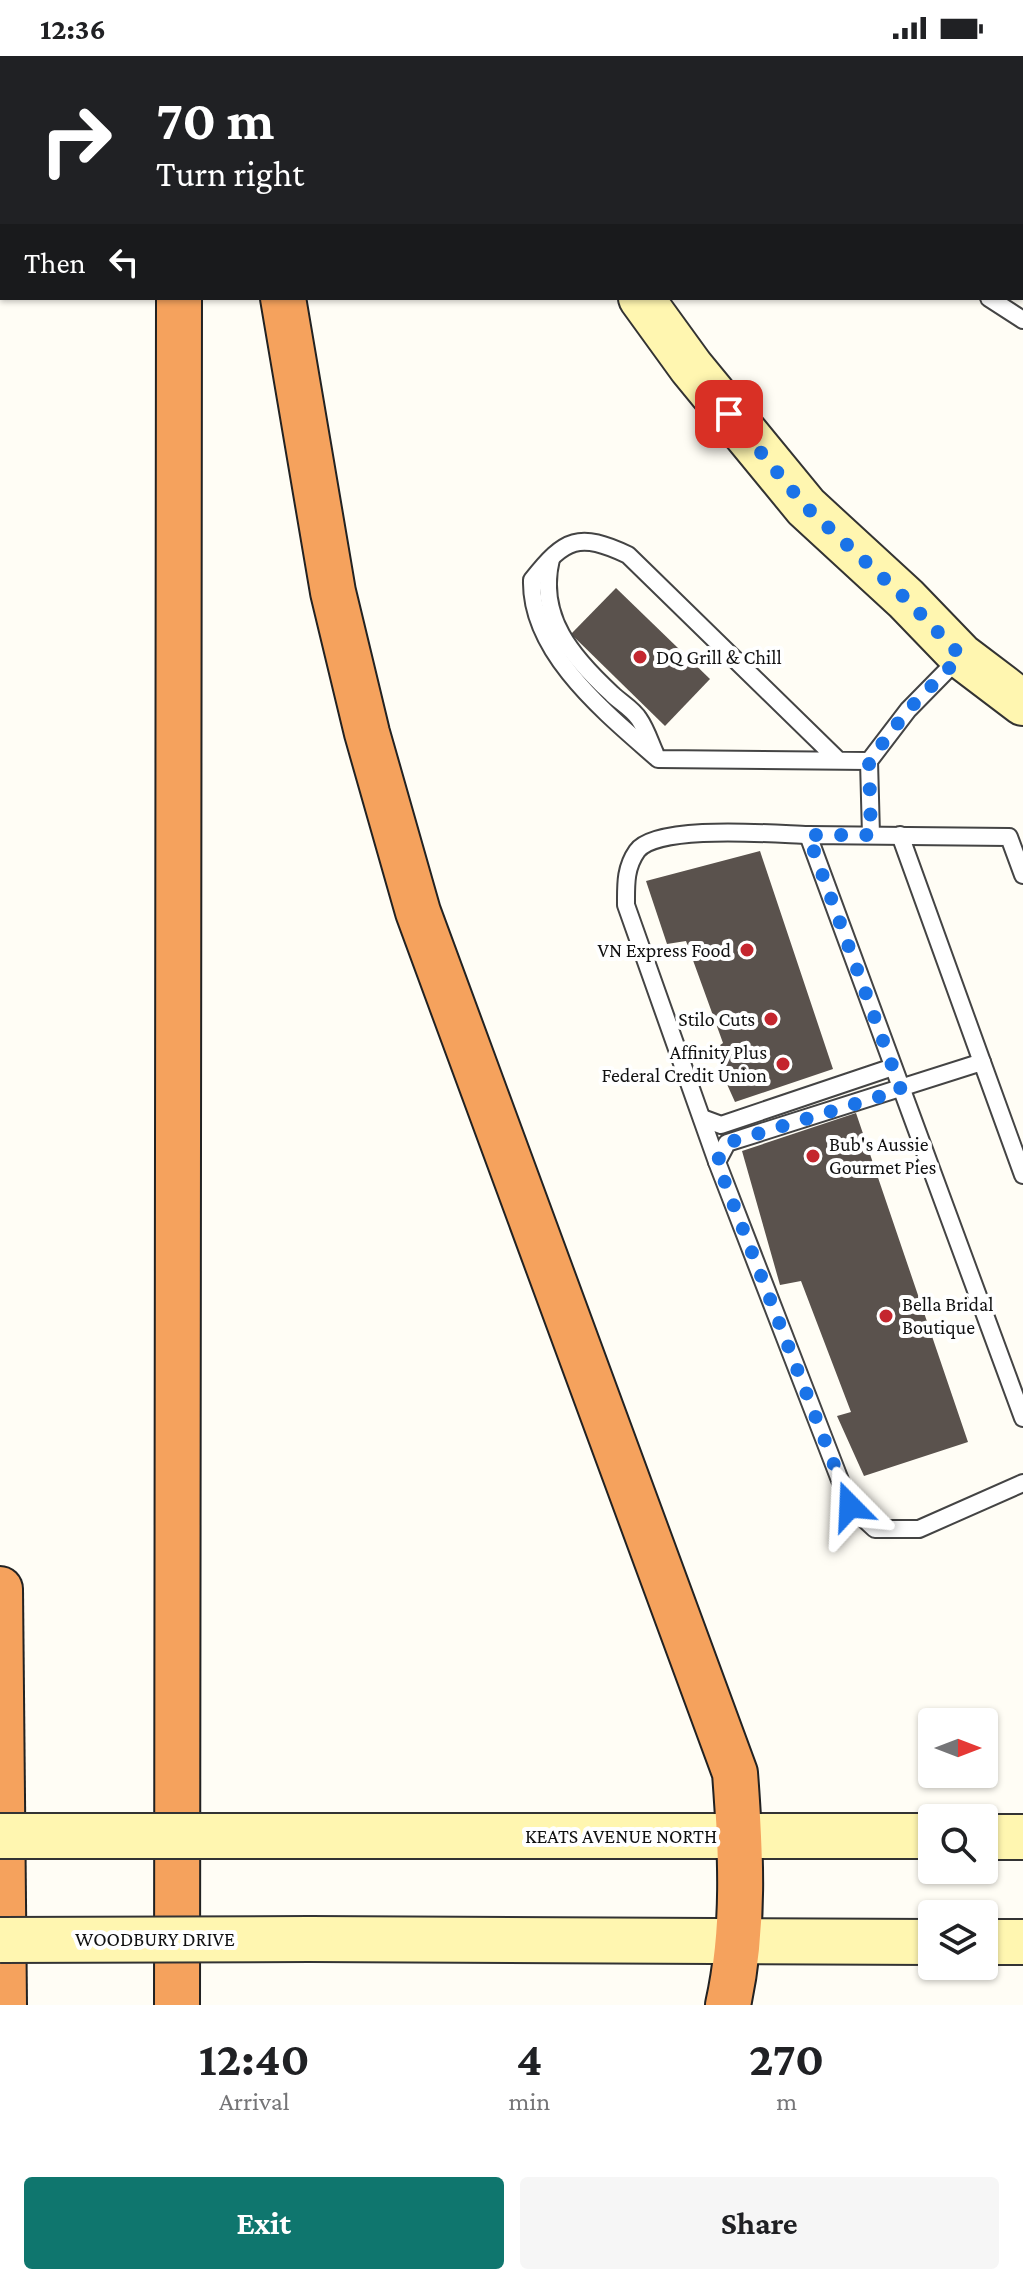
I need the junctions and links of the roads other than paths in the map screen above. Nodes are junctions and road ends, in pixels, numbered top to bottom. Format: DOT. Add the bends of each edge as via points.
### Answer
graph roads {
  1 [pos="179,300"];
  2 [pos="283,300"];
  3 [pos="999,301"];
  4 [pos="651,306"];
  5 [pos="1023,320"];
  6 [pos="961,656"];
  7 [pos="1023,703"];
  8 [pos="837,759"];
  9 [pos="869,761"];
  10 [pos="808,835"];
  11 [pos="871,835"];
  12 [pos="900,835"];
  13 [pos="1023,875"];
  14 [pos="982,1062"];
  15 [pos="893,1067"];
  16 [pos="901,1090"];
  17 [pos="702,1118"];
  18 [pos="717,1162"];
  19 [pos="1023,1175"];
  20 [pos="1023,1418"];
  21 [pos="1023,1483"];
  22 [pos="0,1589"];
  23 [pos="740,1835"];
  24 [pos="0,1836"];
  25 [pos="918,1836"];
  26 [pos="998,1837"];
  27 [pos="1023,1837"];
  28 [pos="0,1940"];
  29 [pos="918,1942"];
  30 [pos="998,1942"];
  31 [pos="1023,1942"];
  32 [pos="740,1943"];
  33 [pos="4,2005"];
  34 [pos="177,2005"];
  35 [pos="728,2005"];
  1 -- 34 [label="highway"];
  2 -- 23 [label="highway" via="333,592 418,912 735,1773"];
  3 -- 5 [label="lane"];
  4 -- 6 [label="main road" via="806,507"];
  6 -- 7 [label="main road"];
  6 -- 9 [label="lane" via="908,710"];
  8 -- 8 [label="lane" via="628,555 595,540 564,545 532,580 535,616 555,651 579,683 658,759"];
  8 -- 9 [label="lane"];
  9 -- 11 [label="lane"];
  10 -- 11 [label="lane"];
  10 -- 15 [label="lane"];
  10 -- 17 [label="lane" via="657,837 638,848 626,874 626,905"];
  11 -- 12 [label="lane"];
  12 -- 13 [label="lane" via="1009,837"];
  12 -- 14 [label="lane"];
  14 -- 16 [label="lane"];
  14 -- 19 [label="lane"];
  15 -- 16 [label="lane"];
  15 -- 17 [label="lane" via="721,1125"];
  16 -- 18 [label="lane" via="727,1143"];
  16 -- 20 [label="lane"];
  17 -- 18 [label="lane"];
  18 -- 21 [label="lane" via="850,1506 875,1529 919,1529"];
  22 -- 33 [label="highway"];
  23 -- 24 [label="main road, KEATS AVENUE NORTH, bridge"];
  23 -- 25 [label="main road, KEATS AVENUE NORTH"];
  23 -- 32 [label="highway"];
  26 -- 27 [label="main road"];
  28 -- 32 [label="main road, WOODBURY DRIVE, bridge"];
  29 -- 32 [label="main road"];
  30 -- 31 [label="main road"];
  32 -- 35 [label="highway"];
}
